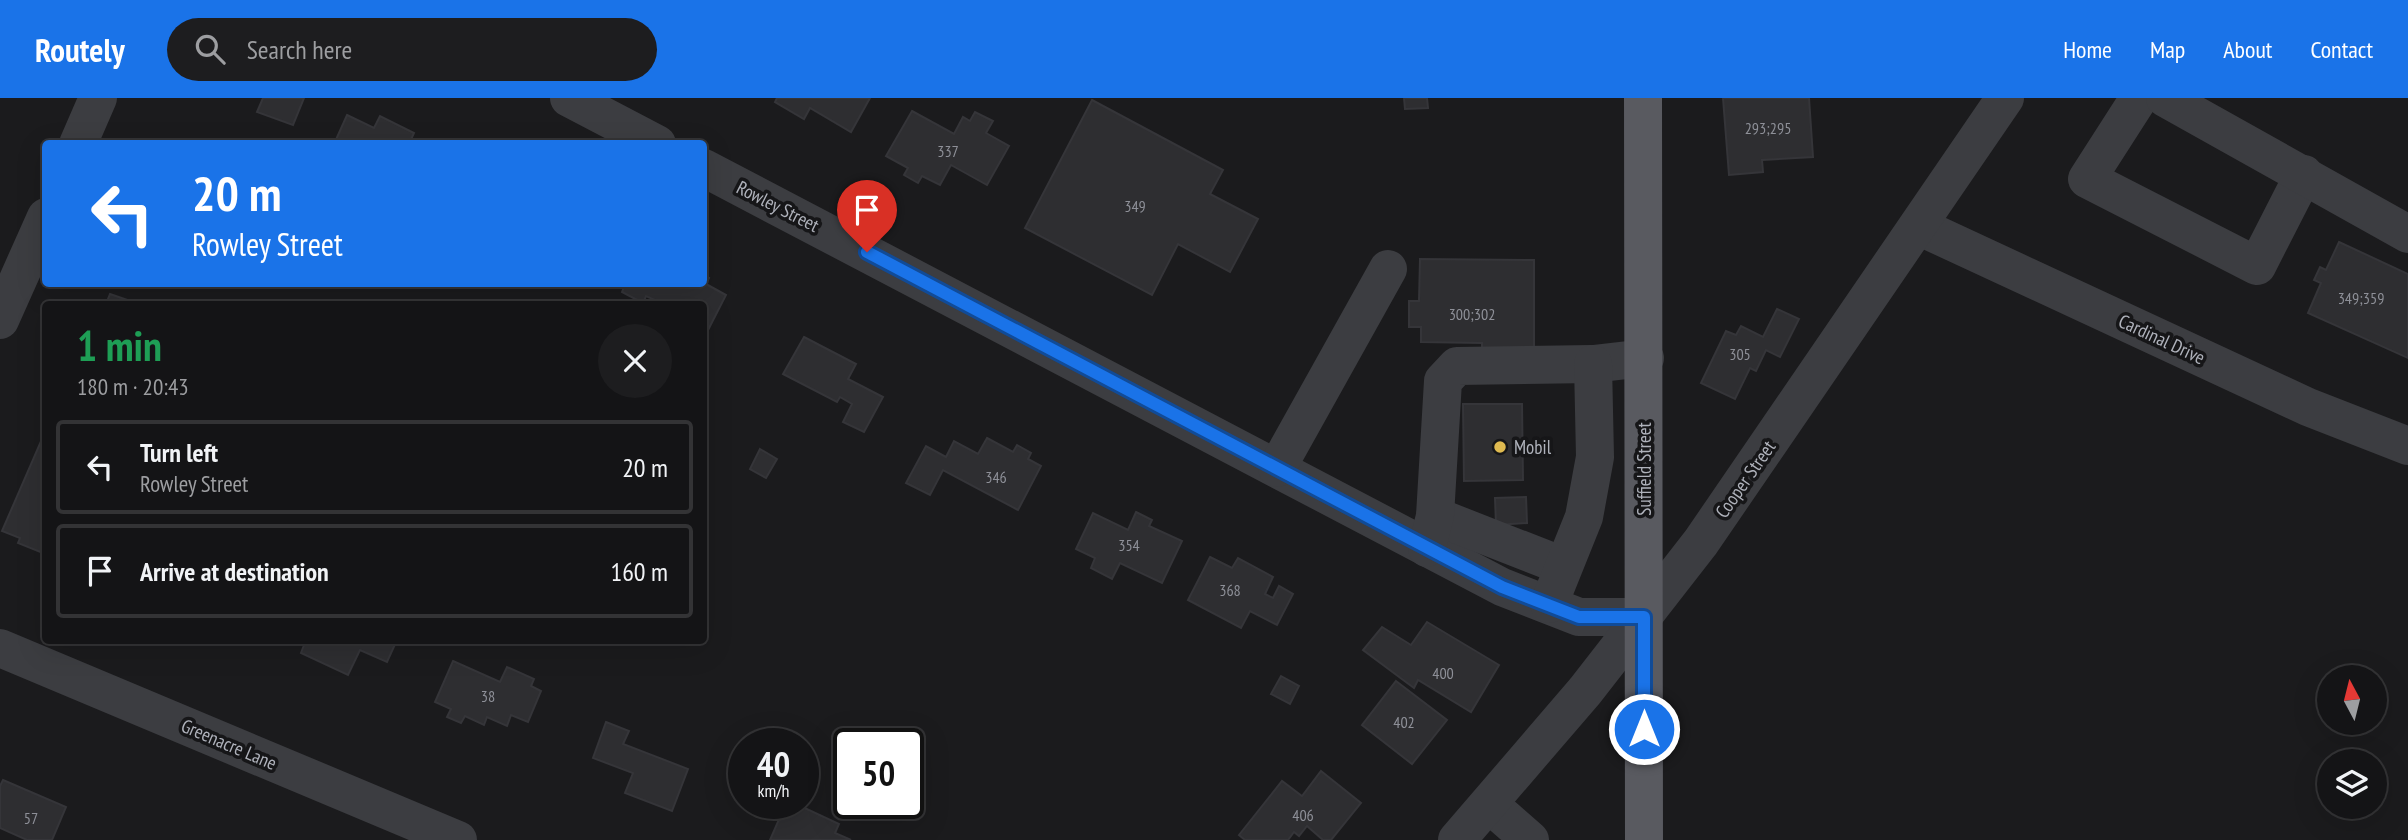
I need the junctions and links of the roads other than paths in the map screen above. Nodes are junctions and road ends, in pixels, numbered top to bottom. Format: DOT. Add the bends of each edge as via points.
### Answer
graph roads {
  1 [pos="98,98"];
  2 [pos="569,98"];
  3 [pos="1643,98"];
  4 [pos="2005,98"];
  5 [pos="2139,98"];
  6 [pos="2165,98"];
  7 [pos="80,140"];
  8 [pos="649,140"];
  9 [pos="707,170"];
  10 [pos="2304,174"];
  11 [pos="42,226"];
  12 [pos="1918,226"];
  13 [pos="2408,234"];
  14 [pos="1388,269"];
  15 [pos="0,320"];
  16 [pos="1645,359"];
  17 [pos="1593,364"];
  18 [pos="2408,446"];
  19 [pos="1277,468"];
  20 [pos="1431,532"];
  21 [pos="1563,566"];
  22 [pos="1549,604"];
  23 [pos="1644,617"];
  24 [pos="0,648"];
  25 [pos="1489,804"];
  26 [pos="458,840"];
  27 [pos="1457,840"];
  28 [pos="1530,840"];
  29 [pos="1644,840"];
  1 -- 7 [label="street"];
  2 -- 8 [label="street"];
  3 -- 16 [label="main road, Suffield Street"];
  4 -- 12 [label="street, Cooper Street"];
  5 -- 10 [label="street" via="2087,179 2257,266"];
  6 -- 10 [label="street"];
  9 -- 19 [label="street, Rowley Street"];
  10 -- 13 [label="street"];
  11 -- 15 [label="street"];
  12 -- 18 [label="street, Cardinal Drive" via="2308,407"];
  12 -- 23 [label="street, Cooper Street" via="1742,485"];
  14 -- 19 [label="street"];
  16 -- 17 [label="street"];
  16 -- 23 [label="main road, Suffield Street"];
  17 -- 20 [label="street" via="1457,366 1443,382"];
  17 -- 21 [label="street" via="1595,457 1584,517"];
  19 -- 20 [label="street, Rowley Street"];
  20 -- 21 [label="street"];
  20 -- 22 [label="street, Rowley Street" via="1502,587"];
  21 -- 22 [label="street"];
  22 -- 23 [label="street, Rowley Street" via="1579,617"];
  23 -- 25 [label="street, Cooper Street"];
  23 -- 29 [label="main road, Suffield Street"];
  24 -- 26 [label="street, Greenacre Lane"];
  25 -- 27 [label="street, Cooper Street"];
  25 -- 28 [label="street"];
}
